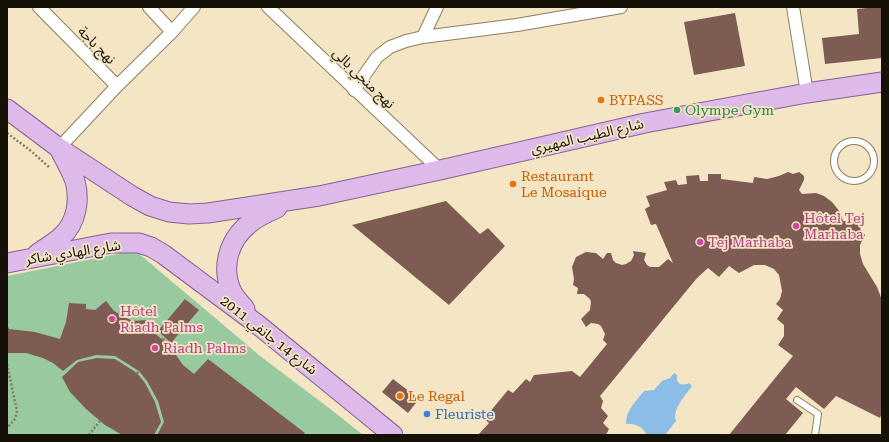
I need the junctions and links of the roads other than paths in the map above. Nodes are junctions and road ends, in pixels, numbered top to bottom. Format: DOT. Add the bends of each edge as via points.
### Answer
graph roads {
  1 [pos="39,7"];
  2 [pos="149,7"];
  3 [pos="194,7"];
  4 [pos="268,7"];
  5 [pos="437,7"];
  6 [pos="621,7"];
  7 [pos="793,7"];
  8 [pos="172,32"];
  9 [pos="423,37"];
  10 [pos="882,82"];
  11 [pos="117,86"];
  12 [pos="354,90"];
  13 [pos="806,93"];
  14 [pos="7,109"];
  15 [pos="59,148"];
  16 [pos="834,156"];
  17 [pos="440,170"];
  18 [pos="294,200"];
  19 [pos="139,243"];
  20 [pos="33,258"];
  21 [pos="7,264"];
  22 [pos="257,324"];
  23 [pos="797,400"];
  24 [pos="393,435"];
  25 [pos="815,435"];
  1 -- 11 [label="street, نهج باجة"];
  2 -- 8 [label="street"];
  3 -- 8 [label="street"];
  4 -- 12 [label="street, نهج منجي بالي"];
  5 -- 9 [label="street"];
  6 -- 9 [label="street" via="517,25"];
  7 -- 13 [label="street"];
  8 -- 11 [label="street"];
  9 -- 12 [label="street" via="390,47 377,57"];
  10 -- 13 [label="main road, شارع الطيب المهيري"];
  11 -- 15 [label="street"];
  12 -- 17 [label="street, نهج منجي بالي"];
  13 -- 17 [label="main road, شارع الطيب المهيري" via="645,123"];
  14 -- 15 [label="main road"];
  15 -- 18 [label="main road" via="132,196 150,206 170,212 208,213"];
  15 -- 20 [label="main road" via="75,180 75,213 72,224 63,235"];
  16 -- 16 [label="lane" via="833,164 836,171 849,181 864,178 874,166 872,150 859,141 843,143 837,148"];
  17 -- 18 [label="main road, شارع الطيب المهيري"];
  18 -- 22 [label="main road" via="250,222 238,234 227,257 228,282 234,295"];
  19 -- 20 [label="main road, شارع الهادي شاكر" via="111,243"];
  19 -- 22 [label="main road, شارع 14 جانفي 2011" via="163,254"];
  20 -- 21 [label="main road, شارع الهادي شاكر"];
  22 -- 24 [label="main road, شارع 14 جانفي 2011"];
  23 -- 25 [label="lane" via="818,414"];
}
